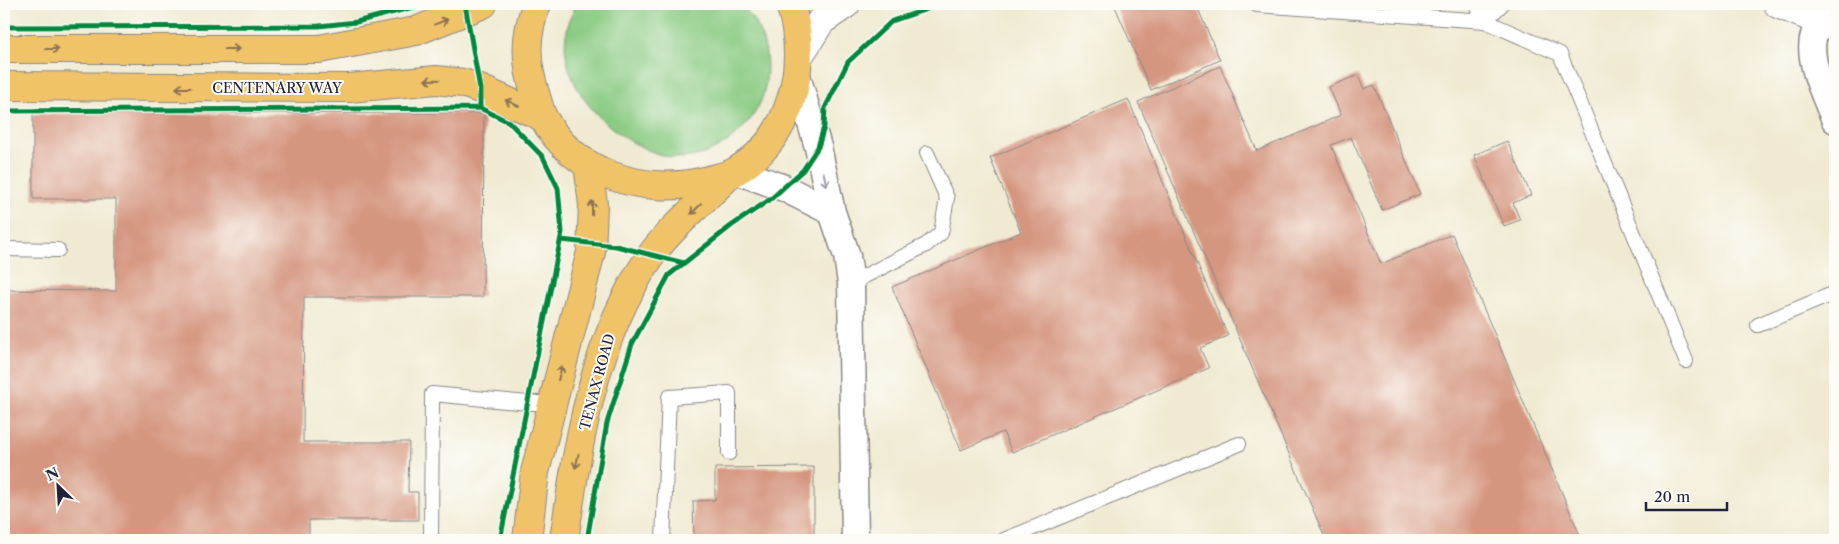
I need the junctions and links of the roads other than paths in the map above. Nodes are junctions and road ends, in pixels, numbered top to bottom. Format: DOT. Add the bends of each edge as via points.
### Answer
graph roads {
  1 [pos="483,4"];
  2 [pos="537,4"];
  3 [pos="790,4"];
  4 [pos="846,4"];
  5 [pos="1476,4"];
  6 [pos="1502,4"];
  7 [pos="1778,4"];
  8 [pos="1257,5"];
  9 [pos="1485,21"];
  10 [pos="1828,24"];
  11 [pos="4,49"];
  12 [pos="798,66"];
  13 [pos="4,86"];
  14 [pos="544,117"];
  15 [pos="1835,120"];
  16 [pos="927,153"];
  17 [pos="588,164"];
  18 [pos="734,172"];
  19 [pos="832,212"];
  20 [pos="4,249"];
  21 [pos="58,250"];
  22 [pos="851,282"];
  23 [pos="1835,293"];
  24 [pos="1758,325"];
  25 [pos="1686,361"];
  26 [pos="552,403"];
  27 [pos="1239,444"];
  28 [pos="729,453"];
  29 [pos="431,540"];
  30 [pos="527,540"];
  31 [pos="564,540"];
  32 [pos="663,540"];
  33 [pos="855,540"];
  34 [pos="1004,540"];
  11 -- 1 [label="main road, one-way" via="319,50 416,31"];
  2 -- 14 [label="main road" via="528,25 528,72"];
  3 -- 12 [label="main road, TENAX ROAD" via="797,24"];
  4 -- 12 [label="street" via="821,21"];
  5 -- 9 [label="lane"];
  6 -- 9 [label="lane"];
  7 -- 10 [label="street"];
  8 -- 9 [label="lane"];
  9 -- 25 [label="lane" via="1560,54"];
  10 -- 15 [label="street" via="1813,37 1813,55"];
  12 -- 18 [label="main road, TENAX ROAD" via="793,98 781,124 761,151"];
  12 -- 19 [label="street, one-way"];
  14 -- 13 [label="main road, CENTENARY WAY, one-way" via="480,89 436,80 349,88"];
  14 -- 17 [label="main road" via="563,143"];
  16 -- 22 [label="lane" via="947,198 940,233 926,246"];
  17 -- 18 [label="main road" via="619,180 654,186 691,184"];
  26 -- 17 [label="main road, one-way" via="592,252 593,205"];
  18 -- 19 [label="street" via="784,188"];
  18 -- 31 [label="main road, TENAX ROAD, one-way" via="651,255 610,330 572,482"];
  19 -- 22 [label="street" via="845,249"];
  20 -- 21 [label="lane"];
  22 -- 33 [label="street"];
  23 -- 24 [label="lane"];
  26 -- 29 [label="lane" via="432,394"];
  26 -- 30 [label="main road" via="535,472"];
  27 -- 34 [label="lane"];
  28 -- 32 [label="lane" via="729,393 669,397"];
}
